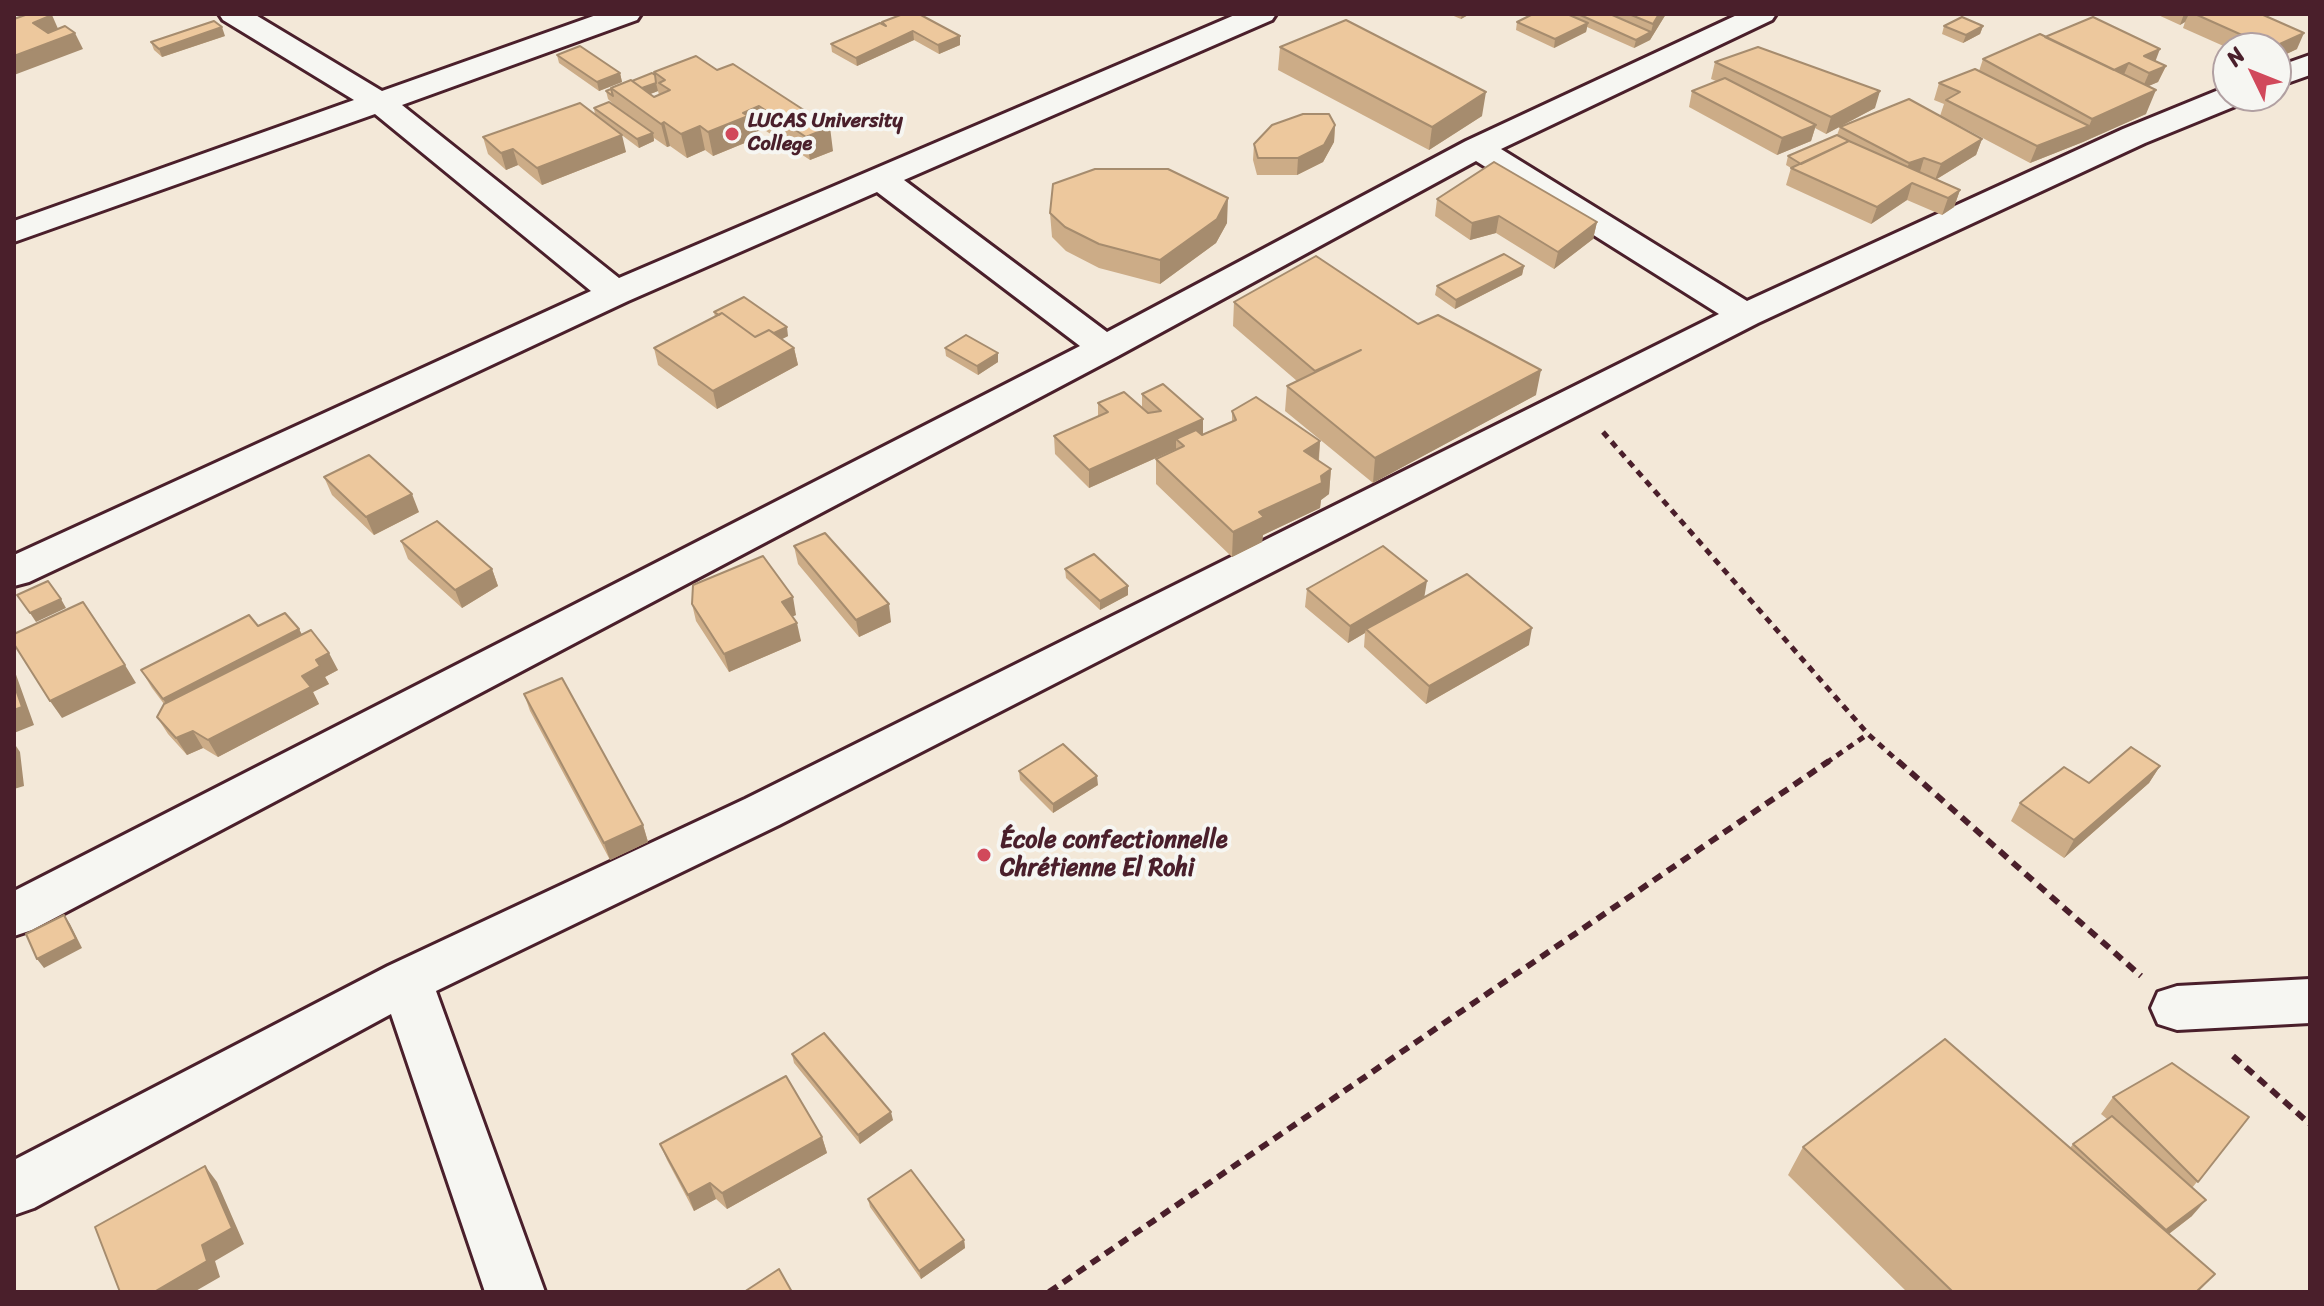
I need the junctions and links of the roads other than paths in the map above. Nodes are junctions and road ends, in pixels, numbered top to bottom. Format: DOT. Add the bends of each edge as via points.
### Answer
graph roads {
  1 [pos="233,14"];
  2 [pos="627,14"];
  3 [pos="1262,14"];
  4 [pos="1762,14"];
  5 [pos="382,104"];
  6 [pos="2212,104"];
  7 [pos="1477,148"];
  8 [pos="882,180"];
  9 [pos="14,232"];
  10 [pos="615,293"];
  11 [pos="1745,315"];
  12 [pos="1105,348"];
  13 [pos="14,572"];
  14 [pos="14,915"];
  15 [pos="406,981"];
  16 [pos="2177,1008"];
  17 [pos="2298,1008"];
  18 [pos="14,1189"];
  19 [pos="515,1292"];
  1 -- 5 [label="street"];
  2 -- 5 [label="street"];
  3 -- 8 [label="street"];
  4 -- 7 [label="street"];
  5 -- 9 [label="street"];
  5 -- 10 [label="street"];
  6 -- 11 [label="street"];
  7 -- 11 [label="street"];
  7 -- 12 [label="street"];
  8 -- 10 [label="street"];
  8 -- 12 [label="street"];
  10 -- 13 [label="street"];
  11 -- 15 [label="street" via="762,812"];
  12 -- 14 [label="street"];
  15 -- 18 [label="street"];
  15 -- 19 [label="street"];
  16 -- 17 [label="street"];
}
